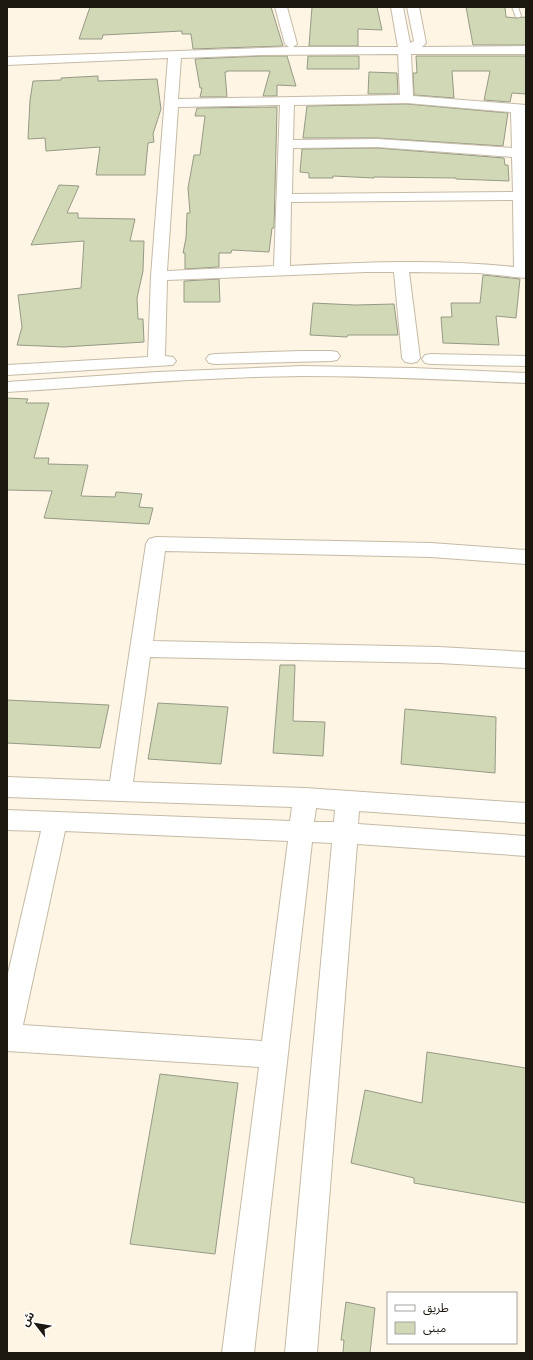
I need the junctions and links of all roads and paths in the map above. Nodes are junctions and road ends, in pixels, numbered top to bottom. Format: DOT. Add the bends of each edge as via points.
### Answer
graph roads {
  1 [pos="281,7"];
  2 [pos="397,7"];
  3 [pos="413,7"];
  4 [pos="515,7"];
  5 [pos="518,16"];
  6 [pos="526,42"];
  7 [pos="420,43"];
  8 [pos="290,44"];
  9 [pos="403,46"];
  10 [pos="526,50"];
  11 [pos="7,52"];
  12 [pos="175,54"];
  13 [pos="7,61"];
  14 [pos="407,99"];
  15 [pos="287,101"];
  16 [pos="172,103"];
  17 [pos="522,109"];
  18 [pos="286,144"];
  19 [pos="519,153"];
  20 [pos="520,196"];
  21 [pos="284,198"];
  22 [pos="401,268"];
  23 [pos="282,271"];
  24 [pos="524,273"];
  25 [pos="159,276"];
  26 [pos="410,358"];
  27 [pos="156,362"];
  28 [pos="526,362"];
  29 [pos="7,370"];
  30 [pos="526,378"];
  31 [pos="7,386"];
  32 [pos="526,557"];
  33 [pos="140,649"];
  34 [pos="526,660"];
  35 [pos="7,787"];
  36 [pos="120,791"];
  37 [pos="305,798"];
  38 [pos="348,801"];
  39 [pos="526,813"];
  40 [pos="7,820"];
  41 [pos="55,821"];
  42 [pos="301,831"];
  43 [pos="346,833"];
  44 [pos="526,846"];
  45 [pos="7,1038"];
  46 [pos="274,1055"];
  47 [pos="238,1353"];
  48 [pos="302,1353"];
  1 -- 8 [label="street"];
  2 -- 9 [label="street"];
  3 -- 7 [label="street"];
  4 -- 5 [label="lane"];
  6 -- 7 [label="street"];
  7 -- 9 [label="street"];
  8 -- 9 [label="street"];
  8 -- 11 [label="street"];
  9 -- 10 [label="street"];
  9 -- 12 [label="street"];
  9 -- 14 [label="street"];
  12 -- 13 [label="street"];
  12 -- 16 [label="street"];
  14 -- 15 [label="street"];
  14 -- 17 [label="street"];
  15 -- 16 [label="street"];
  15 -- 18 [label="street"];
  16 -- 25 [label="street"];
  17 -- 19 [label="street"];
  18 -- 19 [label="street" via="377,144"];
  18 -- 21 [label="street"];
  19 -- 20 [label="street"];
  20 -- 21 [label="street"];
  20 -- 24 [label="street"];
  21 -- 23 [label="street"];
  22 -- 23 [label="street"];
  22 -- 24 [label="street" via="478,268"];
  22 -- 26 [label="street"];
  23 -- 25 [label="street"];
  25 -- 27 [label="street"];
  26 -- 27 [label="street" via="300,356"];
  26 -- 28 [label="street"];
  27 -- 29 [label="street"];
  30 -- 31 [label="street" via="302,371"];
  32 -- 33 [label="street" via="431,550 156,544"];
  33 -- 34 [label="street" via="439,655"];
  33 -- 36 [label="street"];
  35 -- 36 [label="street"];
  36 -- 37 [label="street"];
  37 -- 38 [label="street"];
  37 -- 42 [label="street"];
  38 -- 39 [label="street"];
  38 -- 43 [label="street"];
  40 -- 41 [label="street"];
  41 -- 42 [label="street"];
  41 -- 45 [label="street"];
  42 -- 43 [label="street"];
  42 -- 46 [label="street"];
  43 -- 44 [label="street"];
  43 -- 48 [label="street"];
  45 -- 46 [label="street"];
  46 -- 47 [label="street"];
}
